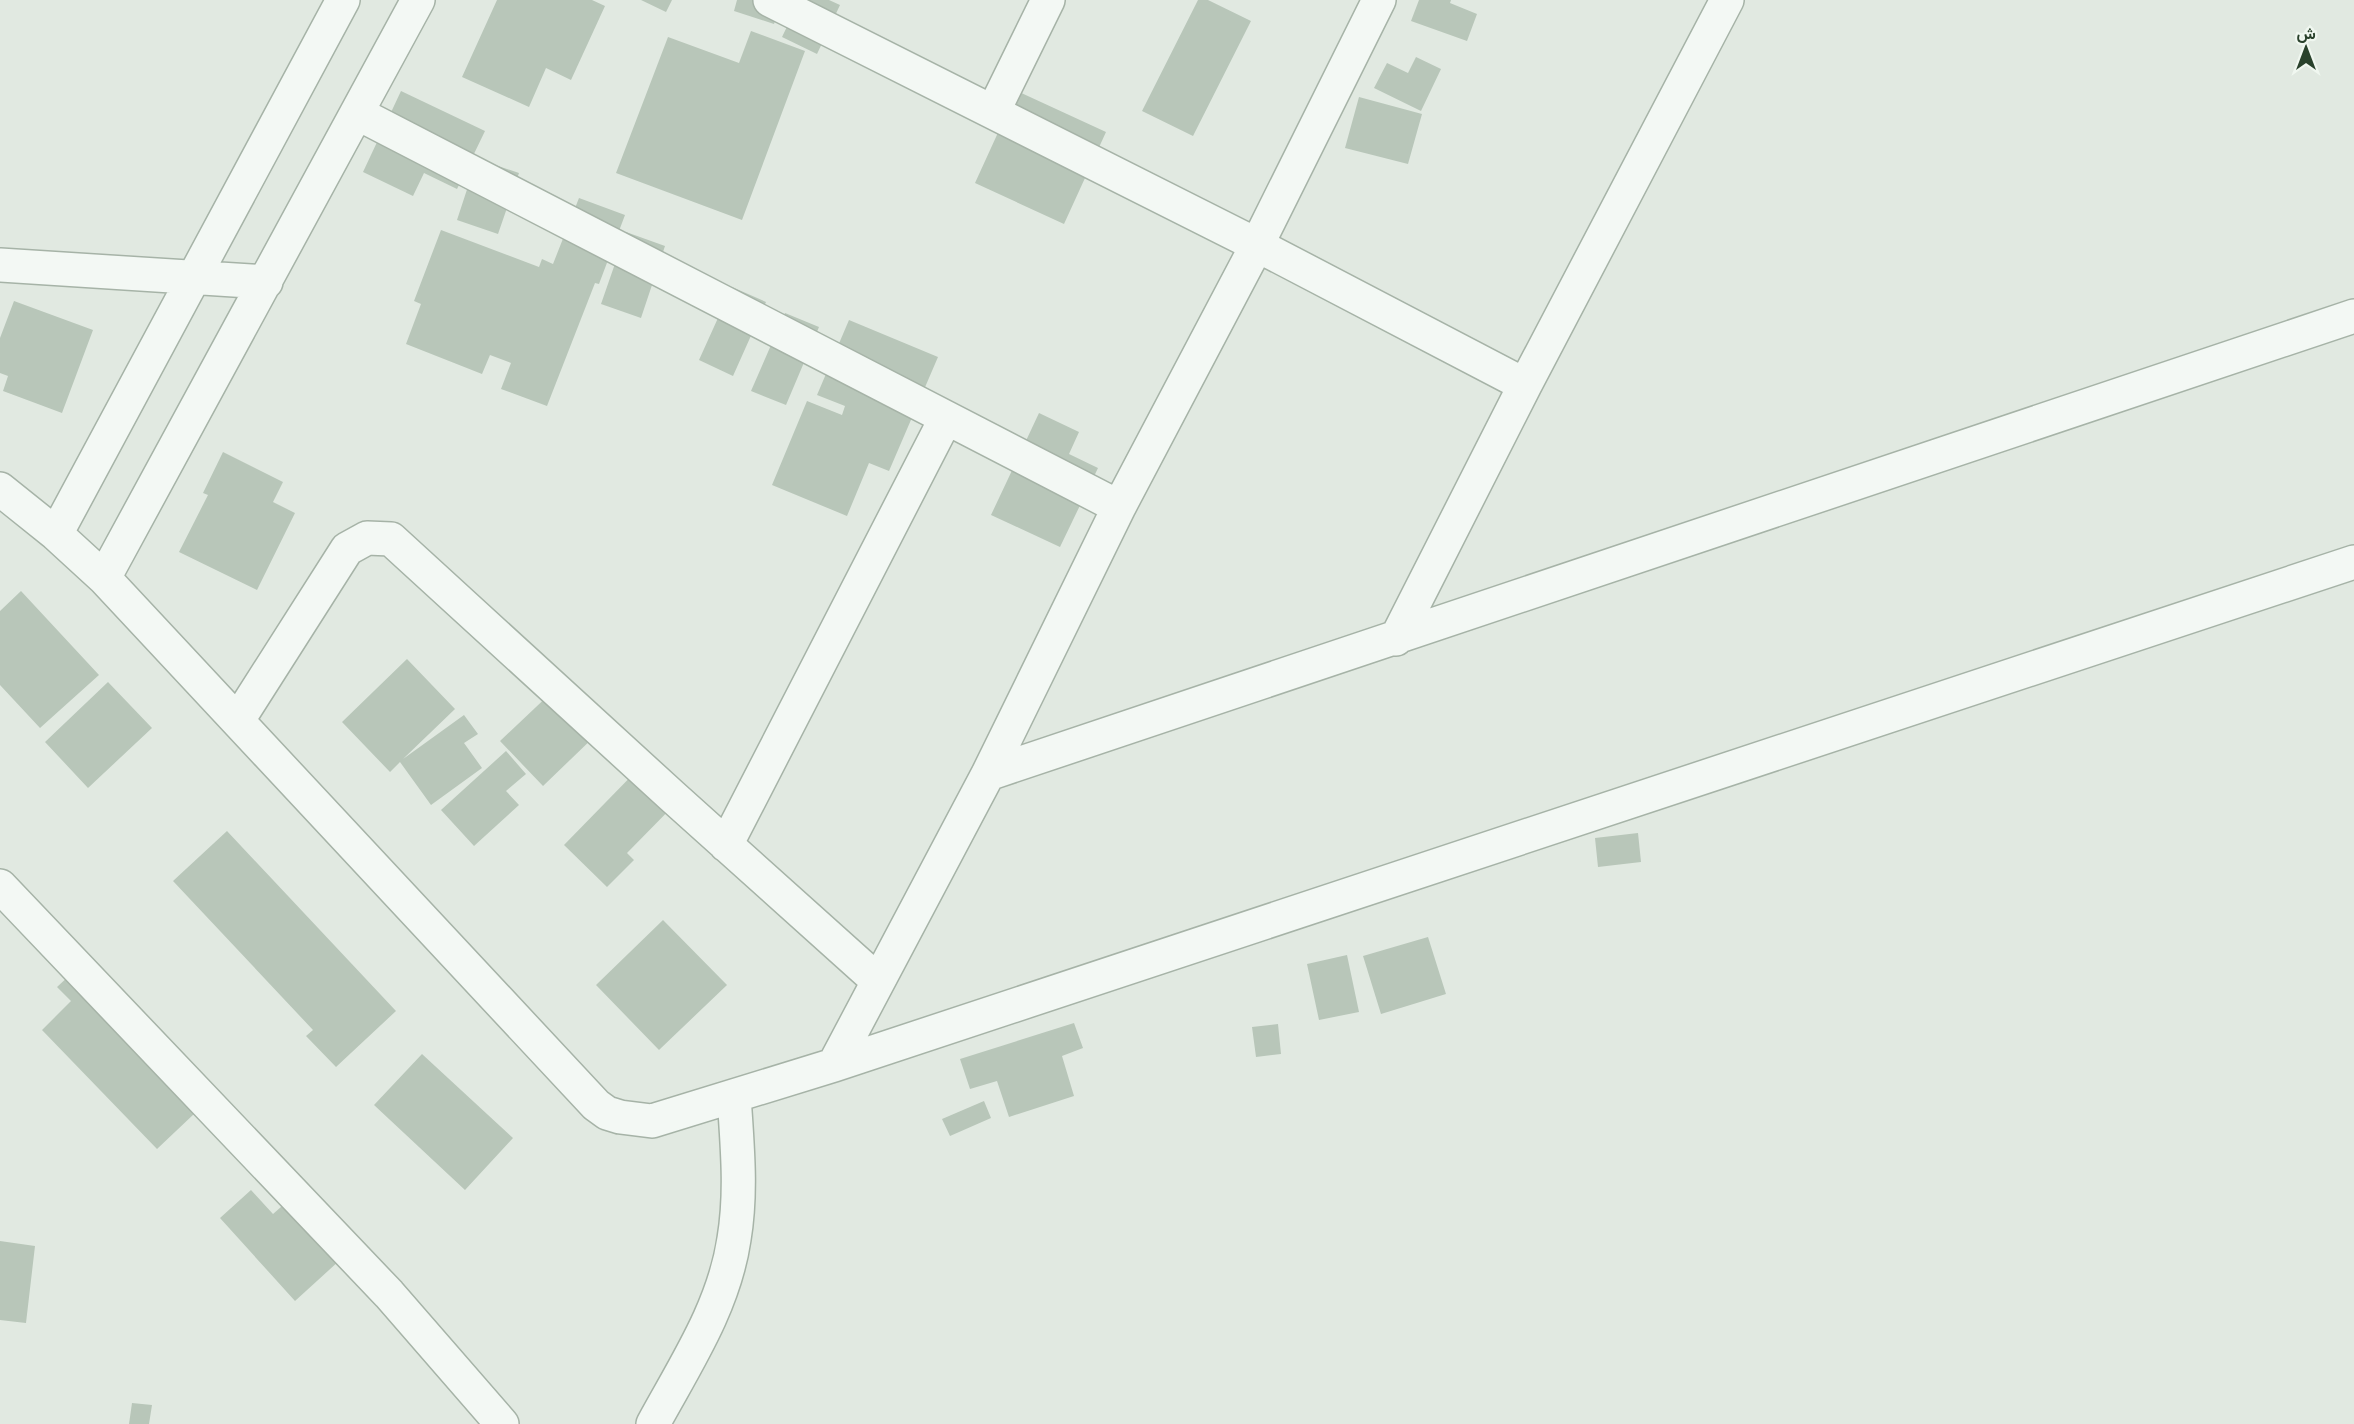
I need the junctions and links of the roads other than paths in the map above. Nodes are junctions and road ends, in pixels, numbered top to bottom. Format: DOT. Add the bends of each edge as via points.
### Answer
graph roads {
  1 [pos="343,0"];
  2 [pos="418,0"];
  3 [pos="770,0"];
  4 [pos="1048,0"];
  5 [pos="1379,0"];
  6 [pos="1727,0"];
  7 [pos="993,112"];
  8 [pos="357,113"];
  9 [pos="1257,245"];
  10 [pos="0,265"];
  11 [pos="195,276"];
  12 [pos="266,282"];
  13 [pos="2354,316"];
  14 [pos="1524,386"];
  15 [pos="946,418"];
  16 [pos="0,489"];
  17 [pos="1119,507"];
  18 [pos="56,534"];
  19 [pos="2354,562"];
  20 [pos="104,578"];
  21 [pos="1396,639"];
  22 [pos="238,720"];
  23 [pos="988,774"];
  24 [pos="726,845"];
  25 [pos="0,886"];
  26 [pos="878,981"];
  27 [pos="834,1065"];
  28 [pos="734,1096"];
  29 [pos="502,1424"];
  30 [pos="653,1424"];
  1 -- 11 [label="street"];
  2 -- 8 [label="street"];
  3 -- 7 [label="street"];
  4 -- 7 [label="street"];
  5 -- 9 [label="street"];
  6 -- 14 [label="street"];
  7 -- 9 [label="street"];
  8 -- 12 [label="street"];
  8 -- 15 [label="street"];
  9 -- 14 [label="street"];
  9 -- 17 [label="street"];
  10 -- 11 [label="street"];
  11 -- 12 [label="street"];
  11 -- 18 [label="street"];
  12 -- 20 [label="street"];
  13 -- 21 [label="street"];
  14 -- 21 [label="street"];
  15 -- 17 [label="street"];
  15 -- 24 [label="street"];
  16 -- 18 [label="street"];
  17 -- 23 [label="street"];
  18 -- 20 [label="street"];
  19 -- 27 [label="street"];
  20 -- 22 [label="street"];
  21 -- 23 [label="street"];
  22 -- 24 [label="street" via="347,549 367,538 391,539"];
  22 -- 28 [label="street" via="596,1105 620,1117 652,1121"];
  23 -- 26 [label="street"];
  24 -- 26 [label="street"];
  25 -- 29 [label="street" via="389,1294"];
  26 -- 27 [label="street"];
  27 -- 28 [label="street"];
  28 -- 30 [label="street" via="738,1193 729,1262 712,1313"];
}
